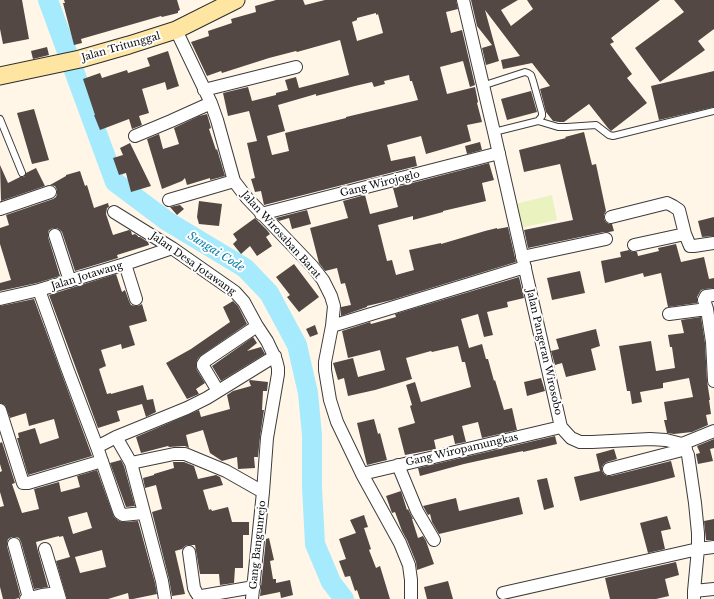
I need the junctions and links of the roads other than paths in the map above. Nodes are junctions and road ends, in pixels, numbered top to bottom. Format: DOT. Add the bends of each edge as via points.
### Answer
graph roads {
  1 [pos="236,0"];
  2 [pos="463,0"];
  3 [pos="176,30"];
  4 [pos="296,67"];
  5 [pos="0,76"];
  6 [pos="483,87"];
  7 [pos="204,90"];
  8 [pos="211,103"];
  9 [pos="714,111"];
  10 [pos="0,119"];
  11 [pos="538,120"];
  12 [pos="494,132"];
  13 [pos="135,136"];
  14 [pos="499,153"];
  15 [pos="22,173"];
  16 [pos="234,181"];
  17 [pos="50,192"];
  18 [pos="169,200"];
  19 [pos="0,210"];
  20 [pos="114,212"];
  21 [pos="261,214"];
  22 [pos="611,217"];
  23 [pos="685,234"];
  24 [pos="55,235"];
  25 [pos="606,239"];
  26 [pos="714,243"];
  27 [pos="634,245"];
  28 [pos="172,248"];
  29 [pos="524,262"];
  30 [pos="125,264"];
  31 [pos="70,281"];
  32 [pos="39,290"];
  33 [pos="714,295"];
  34 [pos="0,299"];
  35 [pos="136,299"];
  36 [pos="707,309"];
  37 [pos="669,314"];
  38 [pos="257,326"];
  39 [pos="332,326"];
  40 [pos="713,342"];
  41 [pos="275,356"];
  42 [pos="714,382"];
  43 [pos="218,391"];
  44 [pos="0,410"];
  45 [pos="561,427"];
  46 [pos="714,431"];
  47 [pos="116,437"];
  48 [pos="97,447"];
  49 [pos="684,447"];
  50 [pos="102,461"];
  51 [pos="131,463"];
  52 [pos="398,465"];
  53 [pos="609,469"];
  54 [pos="362,474"];
  55 [pos="263,492"];
  56 [pos="143,513"];
  57 [pos="434,540"];
  58 [pos="14,544"];
  59 [pos="714,547"];
  60 [pos="46,549"];
  61 [pos="698,549"];
  62 [pos="189,552"];
  63 [pos="254,587"];
  64 [pos="714,589"];
  65 [pos="503,594"];
  66 [pos="693,597"];
  67 [pos="27,599"];
  68 [pos="59,599"];
  69 [pos="165,599"];
  70 [pos="252,599"];
  71 [pos="411,599"];
  1 -- 3 [label="main road, Jalan Tritunggal"];
  2 -- 6 [label="street, Jalan Pangeran Wirosobo"];
  3 -- 5 [label="main road, Jalan Tritunggal" via="80,58"];
  3 -- 7 [label="street, Jalan Wirosaban Barat"];
  4 -- 7 [label="street"];
  6 -- 11 [label="lane" via="525,72 529,74 542,113"];
  6 -- 12 [label="street, Jalan Pangeran Wirosobo"];
  7 -- 8 [label="street, Jalan Wirosaban Barat"];
  8 -- 13 [label="street"];
  8 -- 16 [label="street, Jalan Wirosaban Barat"];
  9 -- 11 [label="lane" via="613,136 596,125 558,127"];
  10 -- 15 [label="lane"];
  11 -- 12 [label="lane"];
  12 -- 14 [label="street, Jalan Pangeran Wirosobo"];
  14 -- 21 [label="street, Gang Wirojoglo"];
  14 -- 29 [label="street, Jalan Pangeran Wirosobo"];
  16 -- 18 [label="street"];
  16 -- 21 [label="street, Jalan Wirosaban Barat"];
  17 -- 19 [label="street"];
  20 -- 28 [label="street, Jalan Desa Jotawang"];
  21 -- 39 [label="street, Jalan Wirosaban Barat" via="323,280 334,306"];
  22 -- 23 [label="street" via="667,203 679,210"];
  23 -- 26 [label="street" via="690,246"];
  23 -- 27 [label="street"];
  24 -- 31 [label="street"];
  25 -- 29 [label="street"];
  28 -- 30 [label="street, Jalan Jotawang"];
  28 -- 38 [label="street, Jalan Desa Jotawang" via="235,292 244,302"];
  29 -- 39 [label="street"];
  29 -- 45 [label="street, Jalan Pangeran Wirosobo"];
  30 -- 31 [label="street, Jalan Jotawang"];
  30 -- 35 [label="street"];
  31 -- 32 [label="street, Jalan Jotawang"];
  32 -- 34 [label="street, Jalan Jotawang"];
  32 -- 48 [label="street"];
  33 -- 36 [label="street" via="705,298"];
  36 -- 37 [label="street"];
  36 -- 40 [label="street"];
  38 -- 41 [label="street, Jalan Desa Jotawang"];
  38 -- 43 [label="street" via="205,360 203,366"];
  39 -- 54 [label="street, Jalan Wirosaban Barat" via="325,362 330,400 337,422"];
  40 -- 42 [label="street"];
  41 -- 43 [label="street"];
  41 -- 55 [label="street, Jalan Desa Jotawang" via="278,374 267,438"];
  43 -- 47 [label="street" via="187,408"];
  44 -- 50 [label="street" via="23,483"];
  45 -- 49 [label="street, Jalan Pangeran Wirosobo" via="571,438 580,442 650,439 666,440"];
  45 -- 52 [label="street, Gang Wiropamungkas"];
  46 -- 49 [label="street"];
  47 -- 48 [label="street"];
  47 -- 51 [label="street"];
  48 -- 50 [label="street"];
  49 -- 53 [label="street"];
  49 -- 61 [label="street" via="688,456 695,503"];
  50 -- 56 [label="street" via="120,513"];
  51 -- 55 [label="street" via="185,454 226,471"];
  51 -- 56 [label="street"];
  52 -- 54 [label="street, Gang Wiropamungkas"];
  52 -- 57 [label="street" via="417,511"];
  54 -- 71 [label="street, Jalan Wirosaban Barat" via="400,544 408,565"];
  55 -- 63 [label="street, Gang Bangunrejo"];
  56 -- 69 [label="street"];
  58 -- 67 [label="street"];
  59 -- 61 [label="street"];
  60 -- 68 [label="street"];
  61 -- 65 [label="street"];
  61 -- 66 [label="street"];
  62 -- 63 [label="street" via="194,588 198,594 202,596"];
  63 -- 70 [label="street, Gang Bangunrejo"];
  64 -- 66 [label="street"];
  67 -- 68 [label="street" via="50,594"];
}
